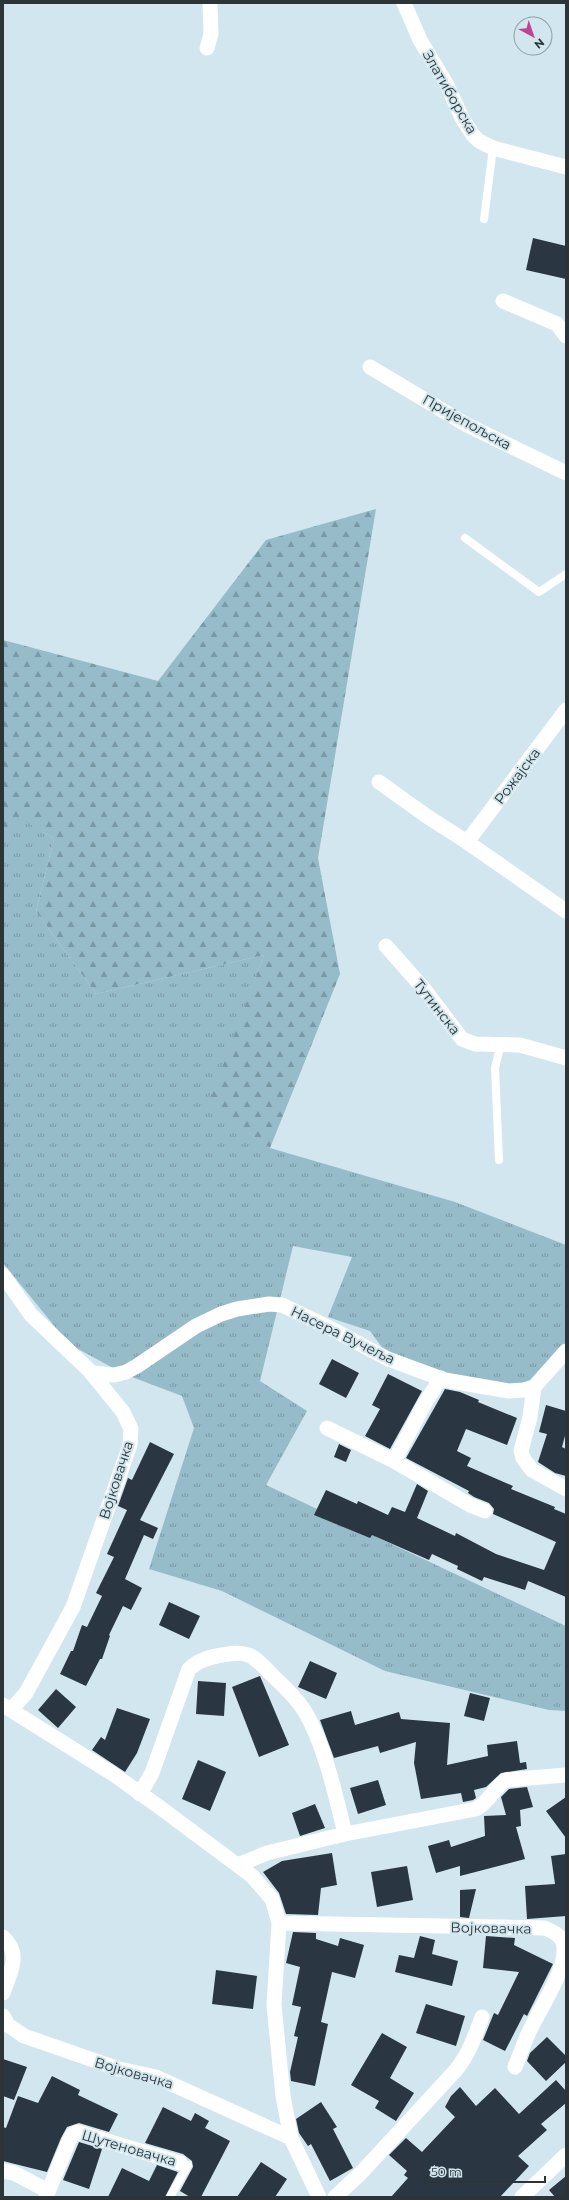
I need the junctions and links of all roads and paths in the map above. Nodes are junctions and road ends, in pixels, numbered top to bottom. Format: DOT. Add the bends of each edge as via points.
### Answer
graph roads {
  1 [pos="210,3"];
  2 [pos="404,3"];
  3 [pos="207,48"];
  4 [pos="494,148"];
  5 [pos="566,167"];
  6 [pos="484,219"];
  7 [pos="504,301"];
  8 [pos="566,336"];
  9 [pos="370,367"];
  10 [pos="566,473"];
  11 [pos="465,538"];
  12 [pos="566,574"];
  13 [pos="566,710"];
  14 [pos="379,782"];
  15 [pos="467,842"];
  16 [pos="566,911"];
  17 [pos="386,946"];
  18 [pos="501,1043"];
  19 [pos="566,1058"];
  20 [pos="498,1160"];
  21 [pos="3,1275"];
  22 [pos="566,1351"];
  23 [pos="92,1373"];
  24 [pos="441,1378"];
  25 [pos="534,1387"];
  26 [pos="327,1428"];
  27 [pos="394,1461"];
  28 [pos="566,1489"];
  29 [pos="485,1511"];
  30 [pos="7,1707"];
  31 [pos="566,1775"];
  32 [pos="140,1794"];
  33 [pos="345,1834"];
  34 [pos="238,1865"];
  35 [pos="279,1923"];
  36 [pos="3,1937"];
  37 [pos="3,1993"];
  38 [pos="3,2016"];
  39 [pos="482,2017"];
  40 [pos="515,2067"];
  41 [pos="291,2138"];
  42 [pos="566,2155"];
  43 [pos="180,2163"];
  44 [pos="3,2171"];
  45 [pos="312,2193"];
  46 [pos="47,2194"];
  47 [pos="170,2197"];
  48 [pos="335,2197"];
  49 [pos="522,2197"];
  1 -- 3 [label="street" via="211,34"];
  2 -- 4 [label="street, Златиборска" via="420,40 450,91 467,128 479,141"];
  4 -- 5 [label="street, Златиборска"];
  4 -- 6 [label="lane"];
  7 -- 8 [label="street" via="557,324"];
  9 -- 10 [label="street, Пријепољска" via="467,425"];
  11 -- 12 [label="lane" via="539,592"];
  13 -- 15 [label="street, Рожајска"];
  14 -- 15 [label="street" via="428,818"];
  15 -- 16 [label="street"];
  17 -- 18 [label="street, Тутинска" via="424,989 462,1039 475,1044"];
  18 -- 19 [label="street, Тутинска" via="520,1044"];
  18 -- 20 [label="lane" via="495,1068"];
  21 -- 23 [label="street, Војковачка" via="32,1315"];
  22 -- 25 [label="street"];
  23 -- 24 [label="street, Насера Вучеља" via="114,1375 126,1372 196,1326 221,1314 269,1304 282,1305 388,1359"];
  23 -- 30 [label="street, Војковачка" via="123,1412 131,1429 130,1445 73,1607 26,1693"];
  24 -- 25 [label="street, Насера Вучеља" via="510,1391"];
  24 -- 27 [label="street"];
  25 -- 28 [label="street" via="530,1417 521,1451 523,1458 532,1470"];
  26 -- 27 [label="street"];
  27 -- 29 [label="street"];
  30 -- 32 [label="street, Војковачка"];
  31 -- 33 [label="street" via="506,1780 476,1809"];
  32 -- 33 [label="street" via="152,1773 189,1669 196,1662 242,1652 257,1660 292,1696 307,1716 318,1741"];
  32 -- 34 [label="street, Војковачка"];
  33 -- 34 [label="street" via="267,1853"];
  34 -- 35 [label="street, Војковачка" via="260,1882 276,1908"];
  35 -- 40 [label="street, Војковачка" via="550,1930 564,1943 560,1970 529,2032"];
  35 -- 41 [label="street, Војковачка" via="274,1985 275,2028"];
  36 -- 37 [label="street" via="13,1948 14,1957"];
  38 -- 41 [label="street, Војковачка" via="8,2024 24,2036 119,2069 156,2077"];
  39 -- 48 [label="street" via="465,2059 360,2174"];
  41 -- 45 [label="street, Војковачка"];
  42 -- 49 [label="street"];
  43 -- 46 [label="street, Шутеновачка" via="77,2132 69,2141"];
  43 -- 47 [label="lane, Шутеновачка" via="188,2165"];
  44 -- 46 [label="street, Шутеновачка" via="14,2173"];
}
